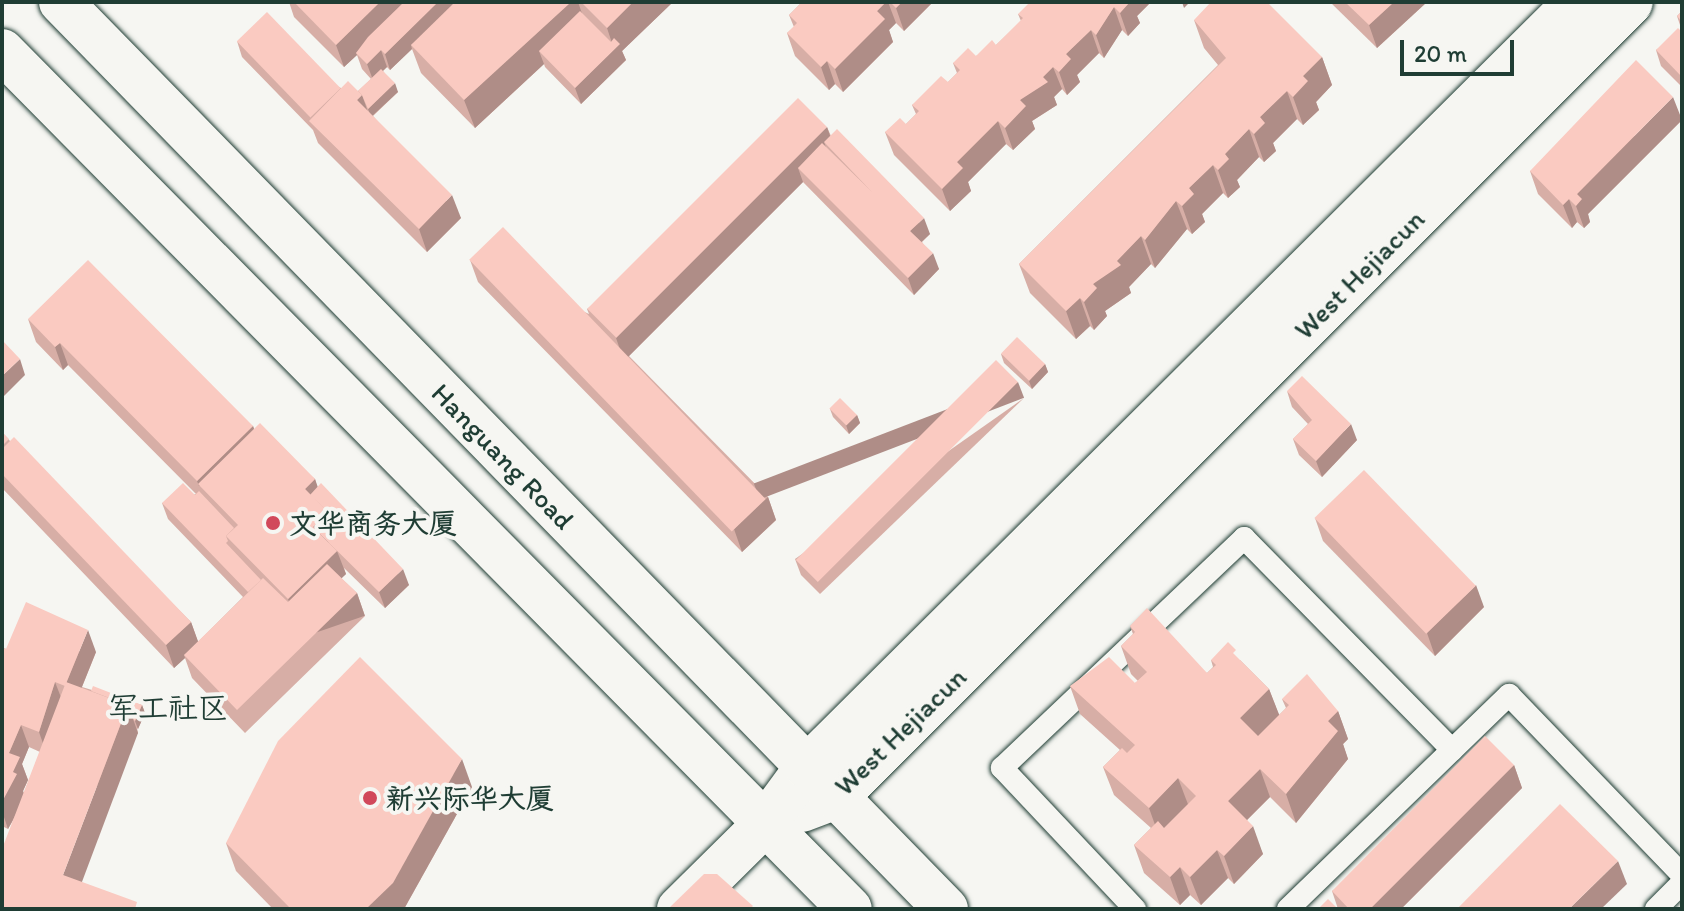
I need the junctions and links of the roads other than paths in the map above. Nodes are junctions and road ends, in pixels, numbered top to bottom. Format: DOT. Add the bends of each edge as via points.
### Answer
graph roads {
  1 [pos="61,2"];
  2 [pos="1576,2"];
  3 [pos="1631,2"];
  4 [pos="2,51"];
  5 [pos="1452,750"];
  6 [pos="821,782"];
  7 [pos="766,823"];
  8 [pos="1682,875"];
  9 [pos="1682,883"];
  10 [pos="679,909"];
  11 [pos="850,909"];
  12 [pos="946,909"];
  13 [pos="1135,909"];
  14 [pos="1288,909"];
  15 [pos="1656,909"];
  1 -- 6 [label="main road, Hanguang Road"];
  2 -- 6 [label="main road, West Hejiacun"];
  3 -- 6 [label="main road, West Hejiacun"];
  4 -- 7 [label="main road"];
  5 -- 8 [label="lane" via="1509,695"];
  5 -- 13 [label="lane" via="1244,538 1002,768"];
  5 -- 14 [label="lane"];
  6 -- 7 [label="main road, West Hejiacun"];
  6 -- 12 [label="main road, Hanguang Road"];
  7 -- 10 [label="main road, West Hejiacun"];
  7 -- 11 [label="main road"];
  9 -- 15 [label="lane"];
}
